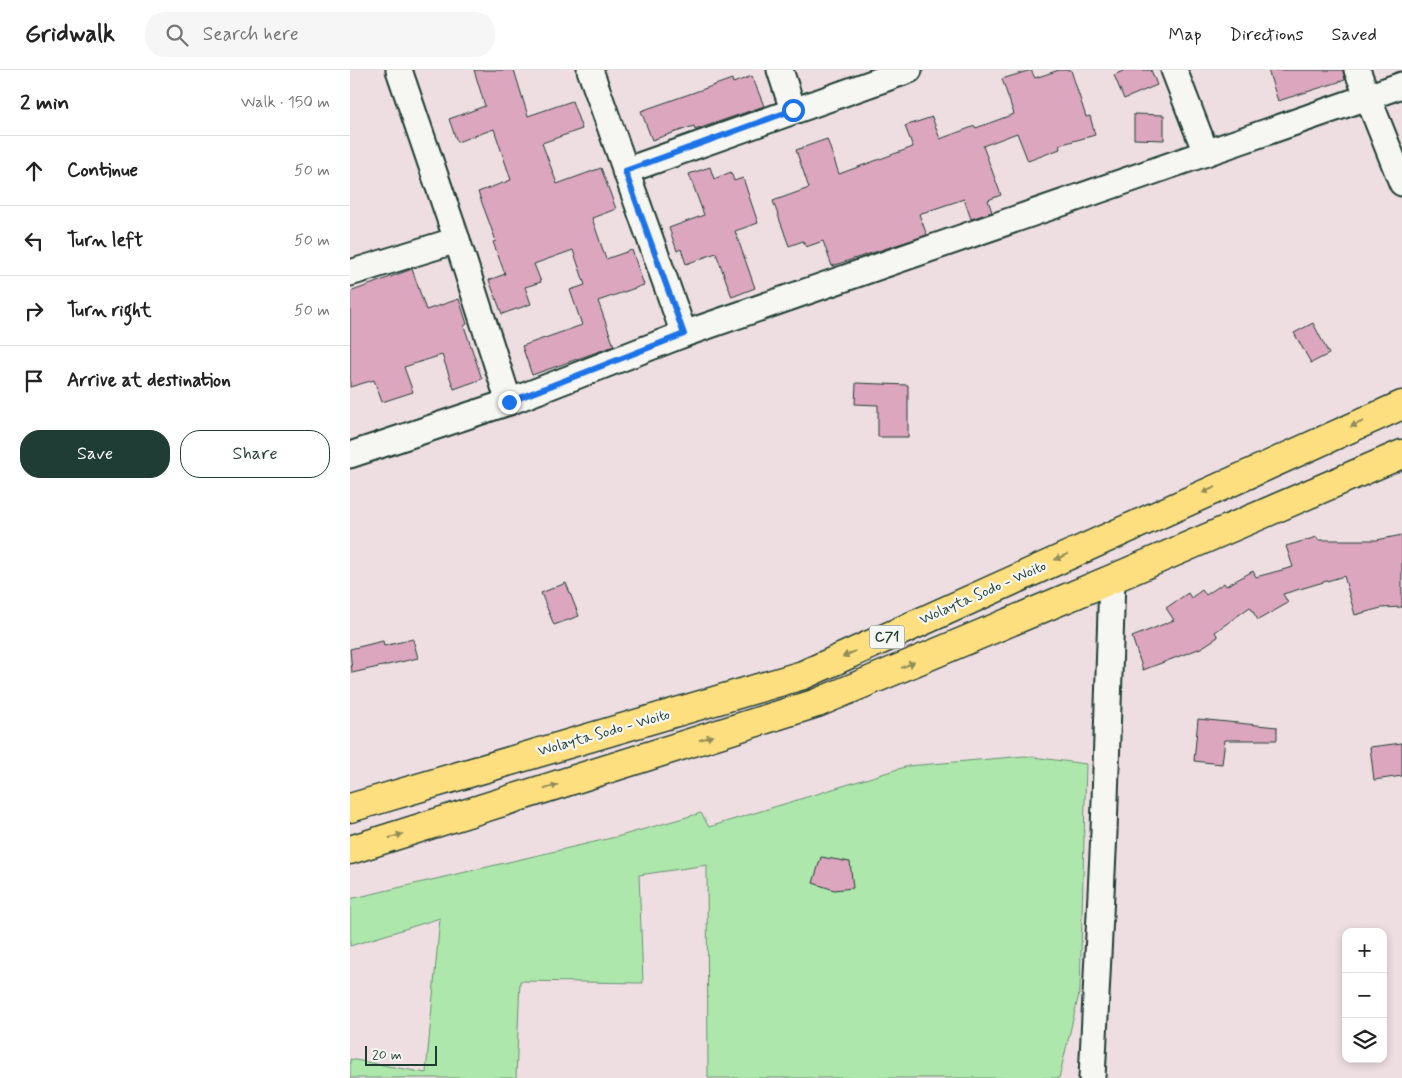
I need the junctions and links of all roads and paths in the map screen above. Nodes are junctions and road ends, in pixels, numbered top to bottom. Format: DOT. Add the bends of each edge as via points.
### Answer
graph roads {
  1 [pos="399,70"];
  2 [pos="590,70"];
  3 [pos="780,70"];
  4 [pos="909,70"];
  5 [pos="1174,70"];
  6 [pos="1357,70"];
  7 [pos="1402,85"];
  8 [pos="1366,97"];
  9 [pos="793,110"];
  10 [pos="1206,153"];
  11 [pos="625,171"];
  12 [pos="1402,183"];
  13 [pos="457,240"];
  14 [pos="350,273"];
  15 [pos="684,334"];
  16 [pos="509,402"];
  17 [pos="1402,405"];
  18 [pos="1402,454"];
  19 [pos="350,455"];
  20 [pos="1112,580"];
  21 [pos="350,808"];
  22 [pos="350,850"];
  23 [pos="1092,1078"];
  1 -- 13 [label="street"];
  2 -- 11 [label="street"];
  3 -- 9 [label="street"];
  4 -- 9 [label="street"];
  5 -- 10 [label="street"];
  6 -- 8 [label="street"];
  7 -- 8 [label="street"];
  8 -- 10 [label="street"];
  8 -- 12 [label="street"];
  9 -- 11 [label="street"];
  10 -- 15 [label="street"];
  11 -- 15 [label="street"];
  13 -- 14 [label="street"];
  13 -- 16 [label="street"];
  15 -- 16 [label="street"];
  16 -- 19 [label="street"];
  17 -- 21 [label="highway, Wolayta Sodo - Woito / C71, one-way" via="803,675"];
  18 -- 20 [label="highway, C71"];
  22 -- 20 [label="highway, C71, one-way" via="817,703"];
  20 -- 23 [label="street"];
}
